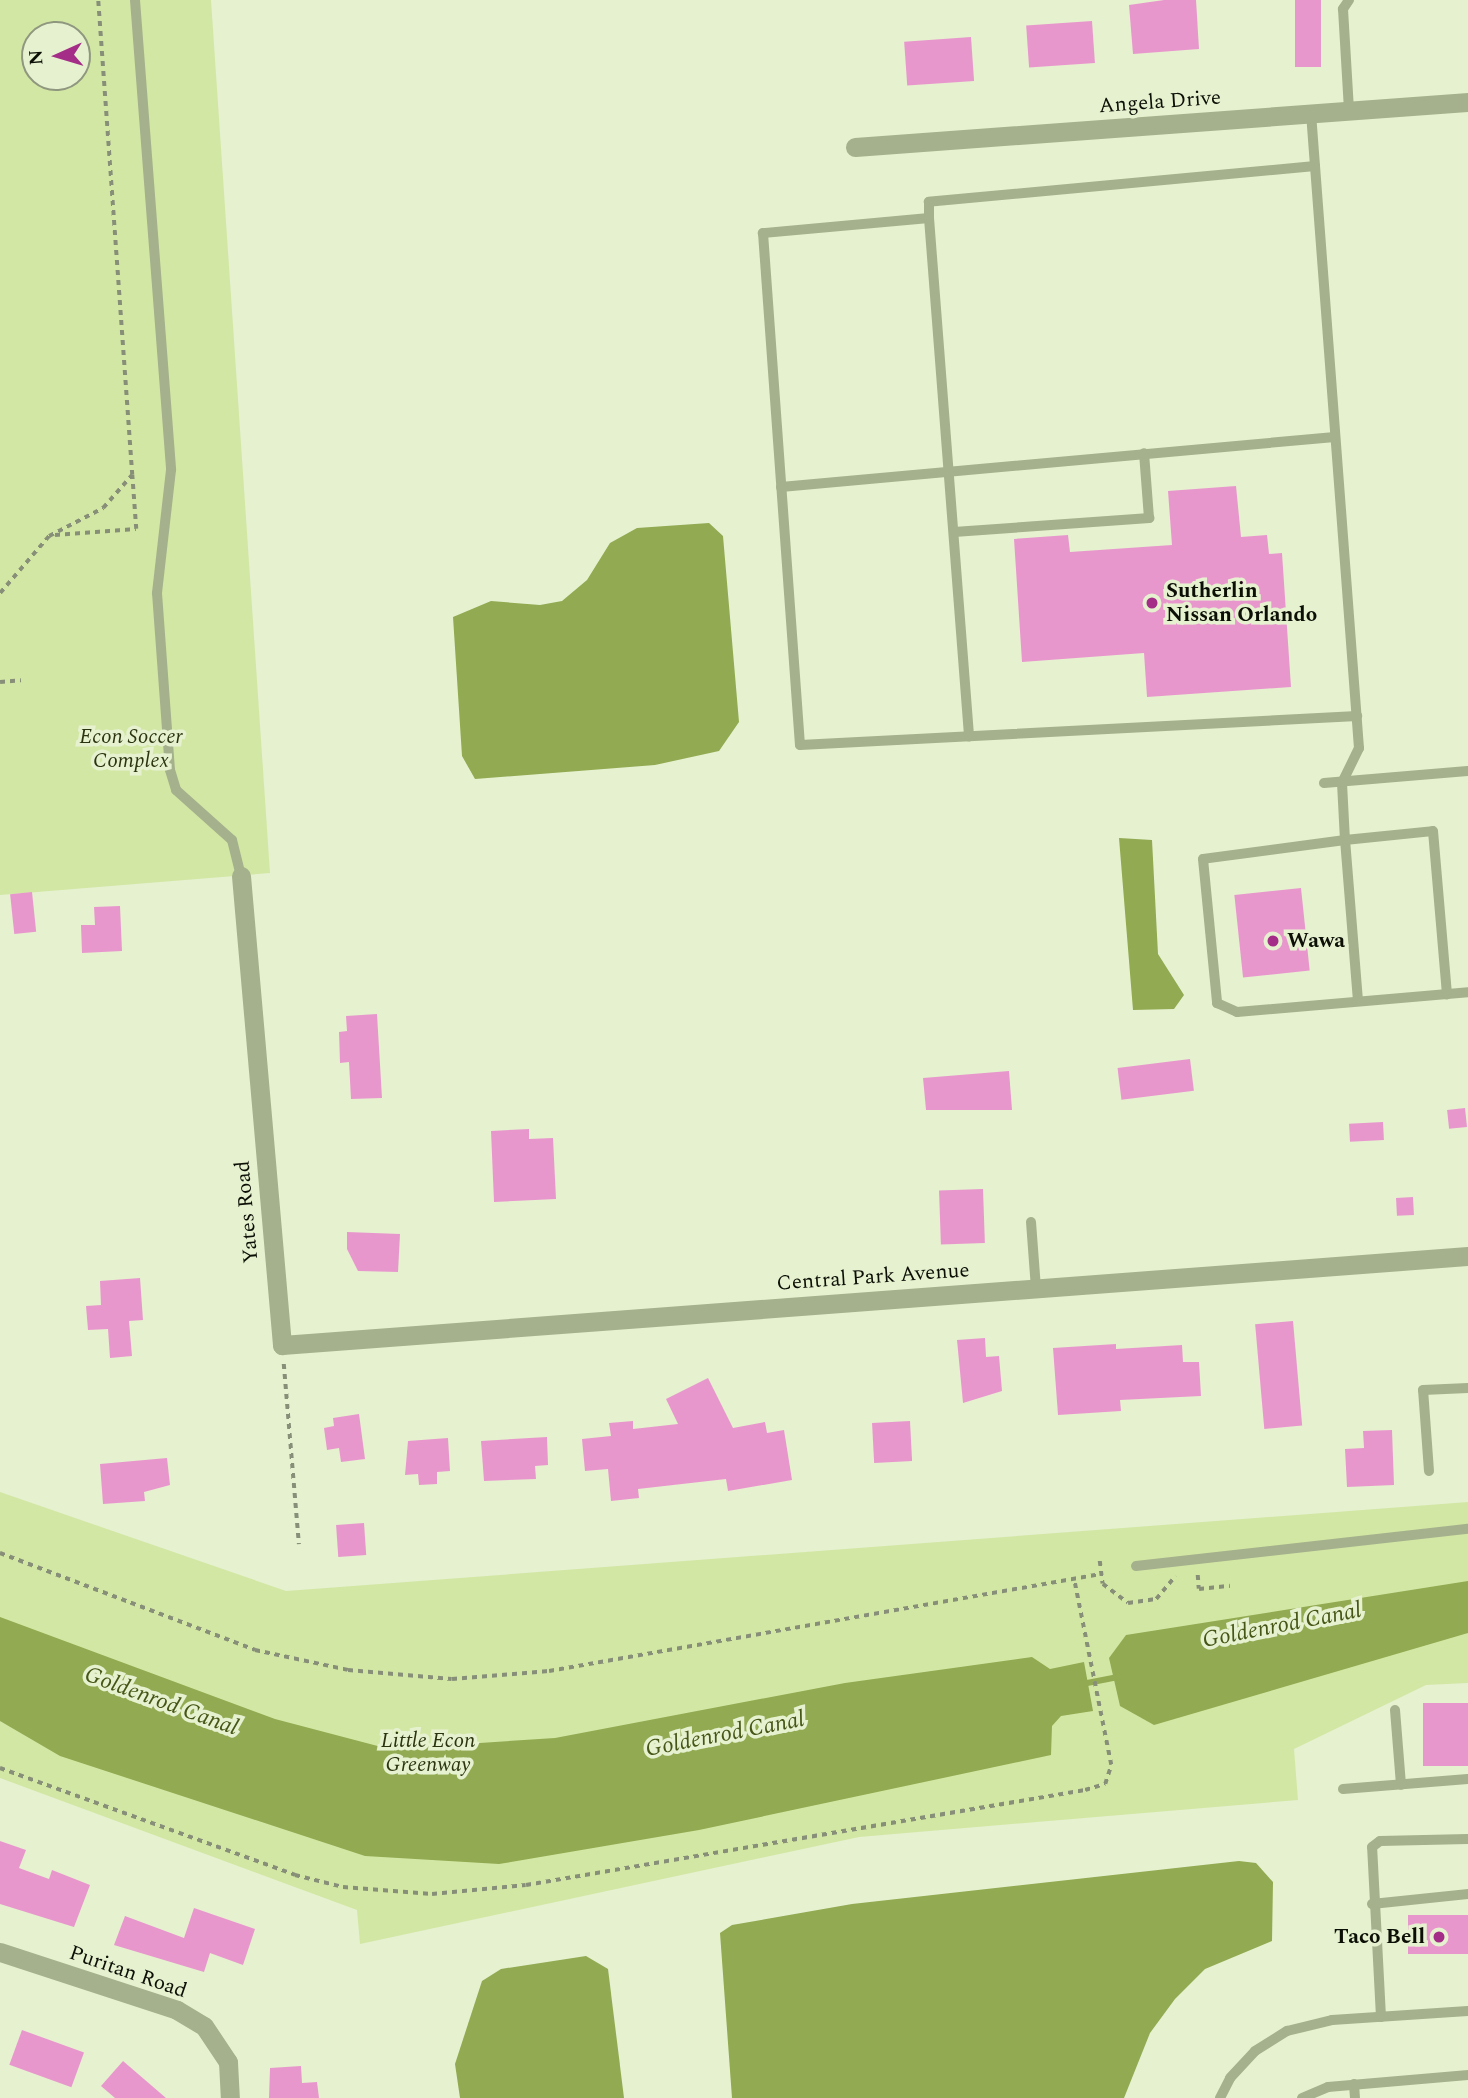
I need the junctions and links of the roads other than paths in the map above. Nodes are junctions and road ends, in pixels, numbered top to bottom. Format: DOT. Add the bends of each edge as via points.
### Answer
graph roads {
  1 [pos="135,0"];
  2 [pos="1349,0"];
  3 [pos="1468,103"];
  4 [pos="1349,111"];
  5 [pos="1311,114"];
  6 [pos="855,147"];
  7 [pos="1315,166"];
  8 [pos="929,218"];
  9 [pos="1335,437"];
  10 [pos="1144,453"];
  11 [pos="949,470"];
  12 [pos="781,487"];
  13 [pos="954,533"];
  14 [pos="1357,716"];
  15 [pos="969,736"];
  16 [pos="1468,771"];
  17 [pos="1324,783"];
  18 [pos="1342,783"];
  19 [pos="1345,840"];
  20 [pos="241,876"];
  21 [pos="1468,992"];
  22 [pos="1447,994"];
  23 [pos="1358,1001"];
  24 [pos="1031,1222"];
  25 [pos="1468,1256"];
  26 [pos="1036,1288"];
  27 [pos="282,1345"];
  28 [pos="1468,1388"];
  29 [pos="1429,1471"];
  30 [pos="1468,1528"];
  31 [pos="1136,1566"];
  32 [pos="1395,1710"];
  33 [pos="1468,1779"];
  34 [pos="1401,1785"];
  35 [pos="1343,1789"];
  36 [pos="1468,1839"];
  37 [pos="1468,1894"];
  38 [pos="1372,1904"];
  39 [pos="0,1952"];
  40 [pos="1468,2011"];
  41 [pos="1381,2017"];
  42 [pos="1468,2075"];
  43 [pos="1354,2084"];
  44 [pos="230,2098"];
  45 [pos="1220,2098"];
  46 [pos="1302,2098"];
  47 [pos="1355,2098"];
  1 -- 20 [label="lane" via="171,470 157,593 170,771 176,790 232,840"];
  2 -- 4 [label="lane" via="1343,9"];
  3 -- 4 [label="street, Angela Drive"];
  4 -- 5 [label="street, Angela Drive"];
  5 -- 6 [label="street, Angela Drive"];
  5 -- 7 [label="lane"];
  7 -- 8 [label="lane" via="929,202"];
  7 -- 9 [label="lane"];
  8 -- 11 [label="lane"];
  8 -- 12 [label="lane" via="763,233"];
  9 -- 10 [label="lane"];
  9 -- 14 [label="lane"];
  10 -- 11 [label="lane"];
  10 -- 13 [label="lane" via="1149,518"];
  11 -- 12 [label="lane"];
  11 -- 13 [label="lane"];
  12 -- 15 [label="lane" via="800,745"];
  13 -- 15 [label="lane"];
  14 -- 15 [label="lane"];
  14 -- 18 [label="lane" via="1359,748"];
  16 -- 18 [label="lane"];
  17 -- 18 [label="lane"];
  18 -- 19 [label="lane"];
  19 -- 22 [label="lane" via="1433,831"];
  19 -- 23 [label="lane"];
  19 -- 23 [label="lane" via="1203,859 1217,1003 1237,1012"];
  20 -- 27 [label="street, Yates Road"];
  21 -- 22 [label="lane"];
  22 -- 23 [label="lane"];
  24 -- 26 [label="lane"];
  25 -- 26 [label="street, Central Park Avenue"];
  26 -- 27 [label="street, Central Park Avenue"];
  28 -- 29 [label="lane" via="1423,1390"];
  30 -- 31 [label="lane"];
  32 -- 34 [label="lane"];
  33 -- 34 [label="lane"];
  34 -- 35 [label="lane"];
  36 -- 38 [label="lane" via="1380,1841 1369,1860"];
  37 -- 38 [label="lane"];
  38 -- 41 [label="lane"];
  39 -- 44 [label="street, Puritan Road" via="177,2010 204,2026 228,2062"];
  40 -- 41 [label="lane"];
  41 -- 45 [label="lane" via="1287,2031 1255,2051 1230,2078"];
  42 -- 43 [label="lane"];
  43 -- 46 [label="lane" via="1328,2087"];
  43 -- 47 [label="lane"];
}
